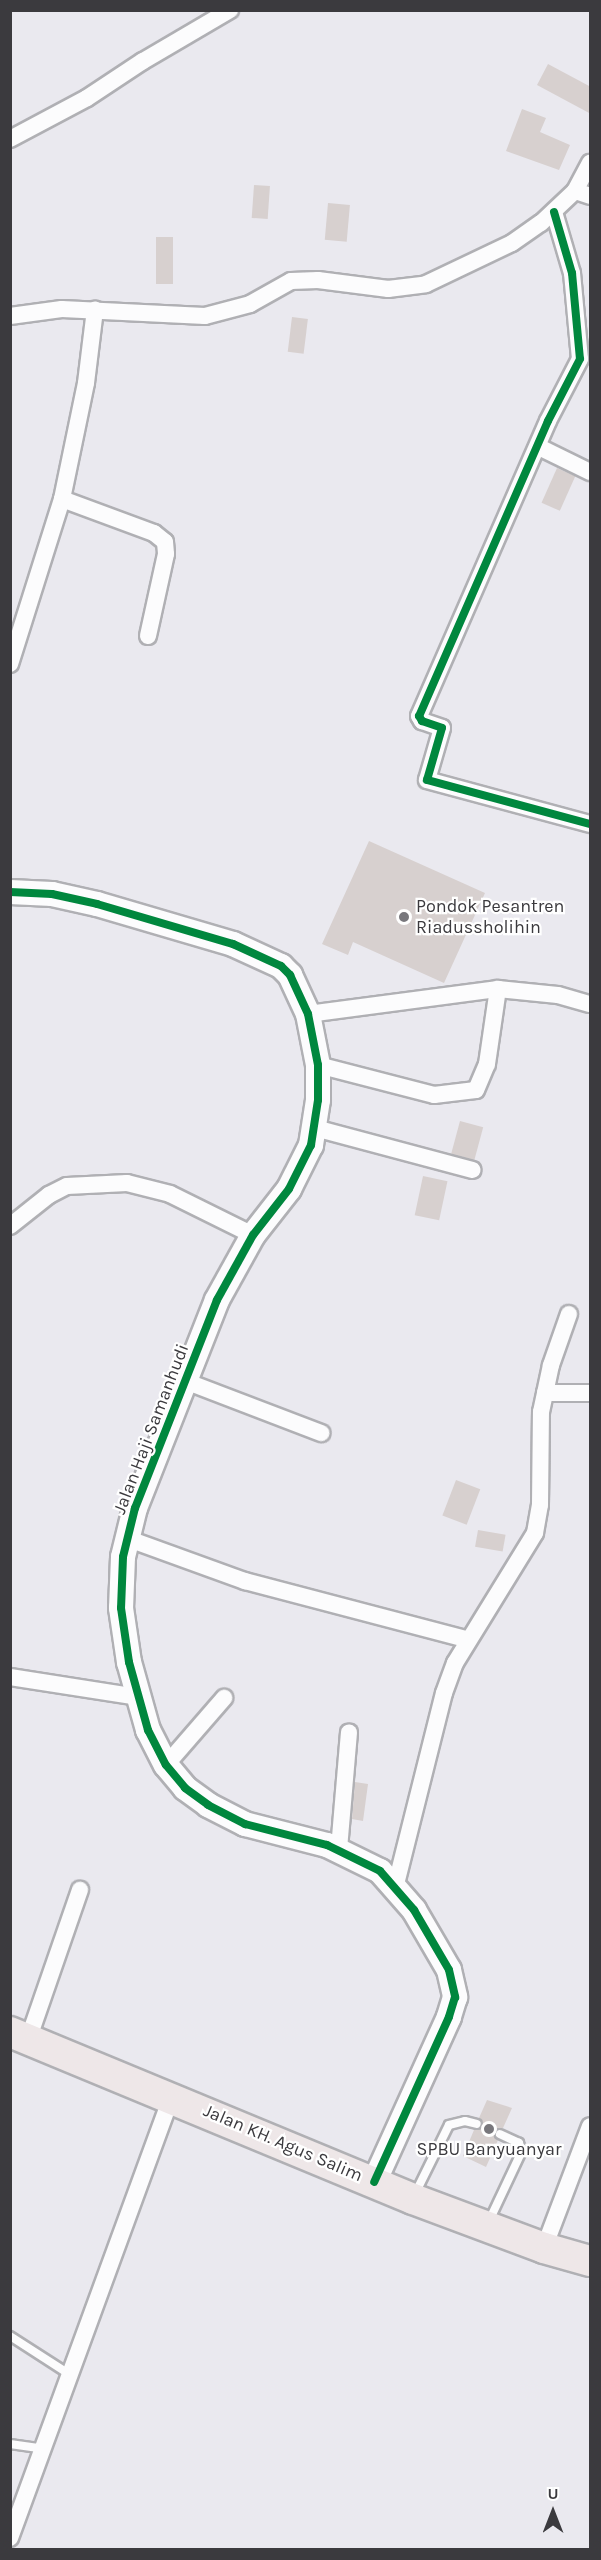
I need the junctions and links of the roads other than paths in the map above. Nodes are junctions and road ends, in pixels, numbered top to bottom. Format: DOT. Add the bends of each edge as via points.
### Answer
graph roads {
  1 [pos="230,10"];
  2 [pos="10,139"];
  3 [pos="591,163"];
  4 [pos="583,193"];
  5 [pos="554,212"];
  6 [pos="95,310"];
  7 [pos="10,316"];
  8 [pos="539,447"];
  9 [pos="591,472"];
  10 [pos="62,499"];
  11 [pos="147,636"];
  12 [pos="10,664"];
  13 [pos="591,824"];
  14 [pos="10,892"];
  15 [pos="498,989"];
  16 [pos="591,1004"];
  17 [pos="308,1014"];
  18 [pos="318,1065"];
  19 [pos="315,1128"];
  20 [pos="473,1170"];
  21 [pos="10,1226"];
  22 [pos="253,1235"];
  23 [pos="569,1314"];
  24 [pos="185,1381"];
  25 [pos="545,1393"];
  26 [pos="591,1393"];
  27 [pos="321,1433"];
  28 [pos="126,1538"];
  29 [pos="466,1639"];
  30 [pos="10,1677"];
  31 [pos="136,1697"];
  32 [pos="224,1698"];
  33 [pos="349,1732"];
  34 [pos="166,1765"];
  35 [pos="339,1849"];
  36 [pos="395,1888"];
  37 [pos="80,1890"];
  38 [pos="19,2036"];
  39 [pos="171,2097"];
  40 [pos="477,2124"];
  41 [pos="591,2126"];
  42 [pos="501,2134"];
  43 [pos="374,2182"];
  44 [pos="413,2199"];
  45 [pos="486,2228"];
  46 [pos="544,2248"];
  47 [pos="591,2261"];
  48 [pos="10,2336"];
  49 [pos="69,2374"];
  50 [pos="10,2444"];
  51 [pos="44,2450"];
  52 [pos="10,2538"];
  1 -- 2 [label="street" via="87,98"];
  3 -- 4 [label="street"];
  4 -- 5 [label="street"];
  5 -- 6 [label="street" via="512,243 460,271 408,289 369,289 301,280 281,285 228,313"];
  5 -- 8 [label="street" via="572,273 580,359"];
  6 -- 7 [label="street" via="62,309"];
  6 -- 10 [label="street" via="86,383"];
  8 -- 9 [label="street"];
  8 -- 13 [label="street" via="420,713 422,721 442,728 427,779"];
  10 -- 11 [label="street" via="154,533 165,542 166,554"];
  10 -- 12 [label="street"];
  14 -- 17 [label="street, Jalan Haji Samanhudi" via="52,894 97,904 241,948 290,975"];
  15 -- 16 [label="street" via="558,995"];
  15 -- 17 [label="street"];
  15 -- 18 [label="street" via="487,1064 476,1090 434,1095"];
  17 -- 18 [label="street, Jalan Haji Samanhudi"];
  18 -- 19 [label="street, Jalan Haji Samanhudi"];
  19 -- 20 [label="street"];
  19 -- 22 [label="street, Jalan Haji Samanhudi" via="289,1189"];
  21 -- 22 [label="street" via="67,1186 127,1183 170,1194"];
  22 -- 24 [label="street, Jalan Haji Samanhudi" via="217,1300"];
  23 -- 25 [label="street"];
  24 -- 27 [label="street"];
  24 -- 28 [label="street, Jalan Haji Samanhudi"];
  25 -- 26 [label="street"];
  25 -- 29 [label="street" via="535,1533"];
  28 -- 29 [label="street" via="245,1581"];
  28 -- 31 [label="street, Jalan Haji Samanhudi" via="121,1608"];
  29 -- 36 [label="street" via="444,1693"];
  30 -- 31 [label="street"];
  31 -- 34 [label="street, Jalan Haji Samanhudi"];
  32 -- 34 [label="street"];
  33 -- 35 [label="street"];
  34 -- 35 [label="street, Jalan Haji Samanhudi" via="185,1788 208,1806 245,1824"];
  35 -- 36 [label="street, Jalan Haji Samanhudi" via="380,1871"];
  36 -- 43 [label="street, Jalan Haji Samanhudi" via="434,1940 449,1970 455,1997 435,2051"];
  37 -- 38 [label="street"];
  38 -- 39 [label="highway, Jalan KH. Agus Salim"];
  39 -- 43 [label="highway, Jalan KH. Agus Salim"];
  39 -- 49 [label="street"];
  40 -- 44 [label="lane" via="458,2121 449,2125"];
  41 -- 46 [label="street"];
  42 -- 45 [label="lane" via="519,2143 522,2151"];
  43 -- 44 [label="highway, Jalan KH. Agus Salim"];
  44 -- 45 [label="highway, Jalan KH. Agus Salim"];
  45 -- 46 [label="highway, Jalan KH. Agus Salim"];
  46 -- 47 [label="highway, Jalan KH. Agus Salim"];
  48 -- 49 [label="lane"];
  49 -- 51 [label="street"];
  50 -- 51 [label="lane"];
  51 -- 52 [label="street"];
}
